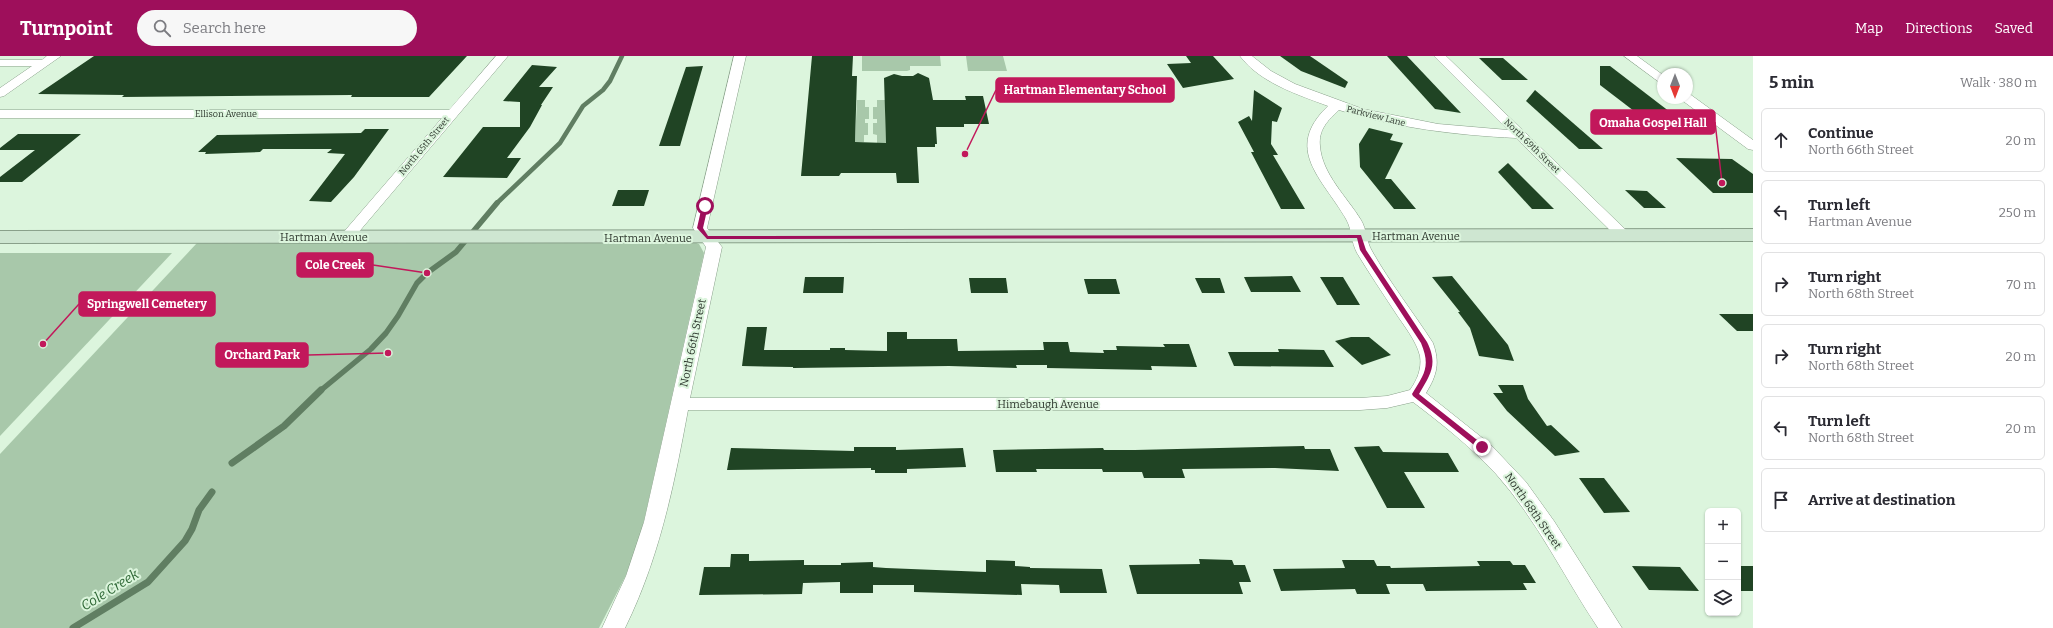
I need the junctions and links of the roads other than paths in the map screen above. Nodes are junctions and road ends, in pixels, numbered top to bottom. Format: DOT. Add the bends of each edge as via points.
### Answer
graph roads {
  1 [pos="55,56"];
  2 [pos="502,56"];
  3 [pos="740,56"];
  4 [pos="1246,56"];
  5 [pos="1440,56"];
  6 [pos="1630,56"];
  7 [pos="0,63"];
  8 [pos="44,63"];
  9 [pos="1657,76"];
  10 [pos="0,93"];
  11 [pos="1693,102"];
  12 [pos="1337,105"];
  13 [pos="0,114"];
  14 [pos="452,114"];
  15 [pos="1519,134"];
  16 [pos="1753,146"];
  17 [pos="1753,235"];
  18 [pos="1359,236"];
  19 [pos="1624,236"];
  20 [pos="0,237"];
  21 [pos="347,237"];
  22 [pos="707,238"];
  23 [pos="1416,394"];
  24 [pos="680,404"];
  25 [pos="613,628"];
  26 [pos="1611,628"];
  1 -- 8 [label="street"];
  2 -- 14 [label="street, North 65th Street"];
  3 -- 22 [label="street, North 66th Street" via="700,228"];
  4 -- 12 [label="street, Parkview Lane" via="1282,82"];
  5 -- 15 [label="street, North 69th Street"];
  6 -- 9 [label="street"];
  7 -- 8 [label="street"];
  8 -- 10 [label="street"];
  11 -- 16 [label="street"];
  12 -- 15 [label="street, Parkview Lane" via="1377,117 1426,127"];
  12 -- 18 [label="street" via="1316,128 1313,139 1314,153 1322,171 1356,224"];
  13 -- 14 [label="street, Ellison Avenue"];
  14 -- 21 [label="street, North 65th Street"];
  15 -- 19 [label="street, North 69th Street"];
  17 -- 19 [label="main road, Hartman Avenue"];
  18 -- 19 [label="main road, Hartman Avenue"];
  18 -- 22 [label="main road, Hartman Avenue"];
  18 -- 23 [label="street" via="1363,250 1430,356 1429,374"];
  20 -- 21 [label="main road, Hartman Avenue"];
  21 -- 22 [label="main road, Hartman Avenue"];
  22 -- 24 [label="street, North 66th Street" via="714,247"];
  23 -- 24 [label="street, Himebaugh Avenue" via="1387,402 1360,404"];
  23 -- 26 [label="street, North 68th Street" via="1461,428 1504,470 1529,502"];
  24 -- 25 [label="street, North 66th Street" via="654,529 639,574"];
}
